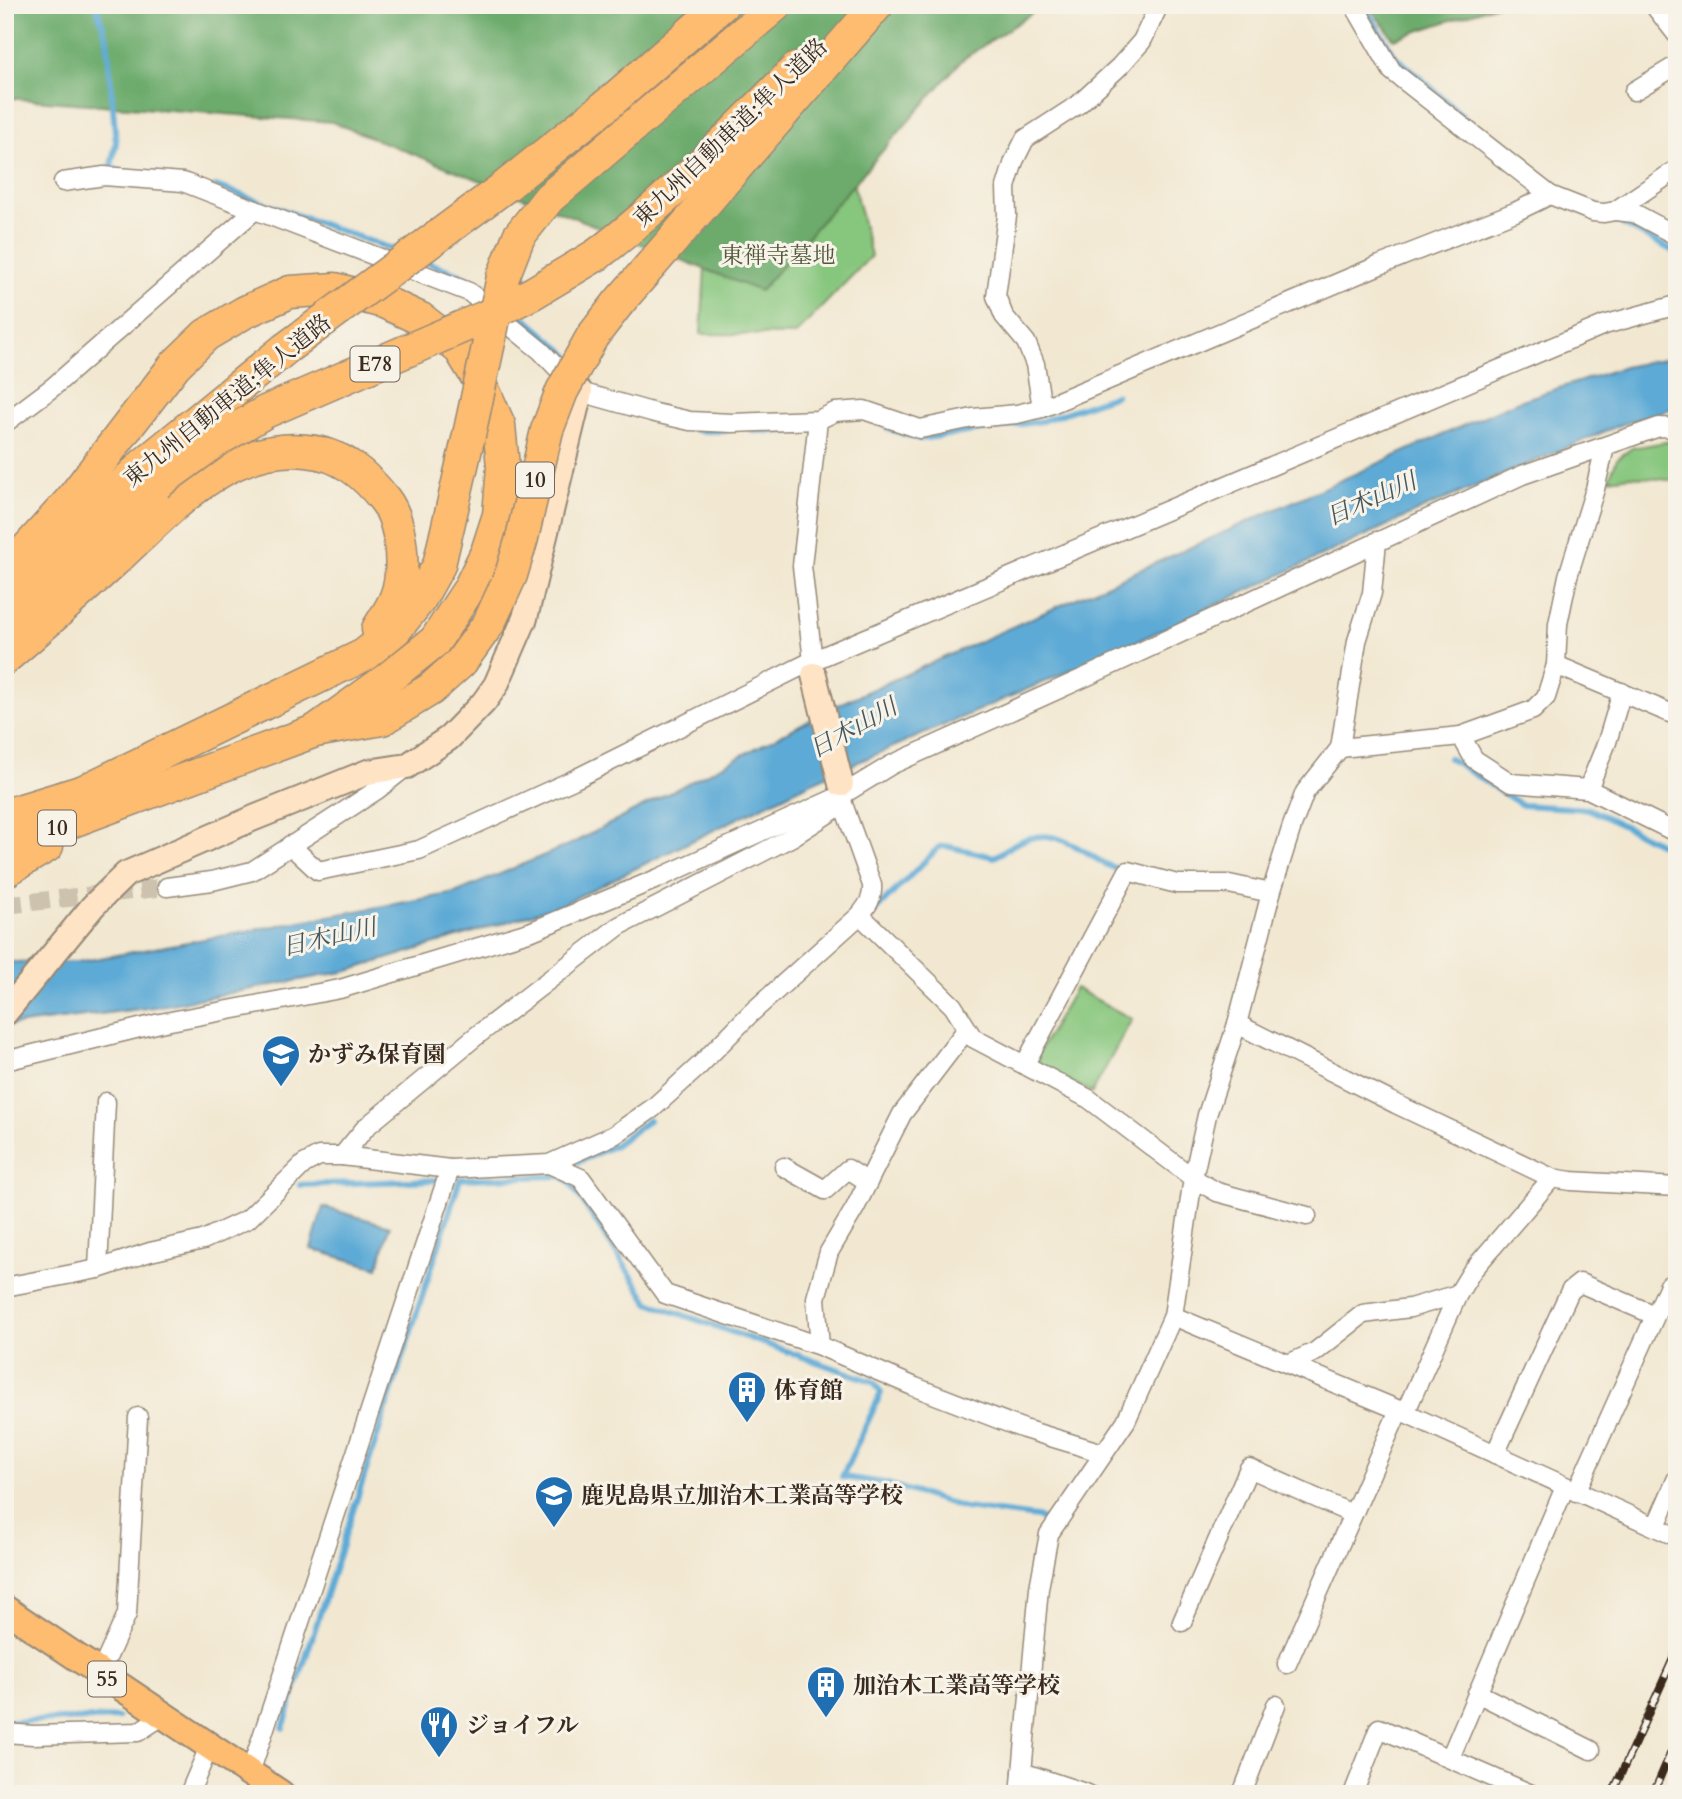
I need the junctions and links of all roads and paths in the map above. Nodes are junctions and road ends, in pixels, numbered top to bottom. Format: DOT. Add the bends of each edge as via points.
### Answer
graph roads {
  1 [pos="722,5"];
  2 [pos="776,5"];
  3 [pos="858,5"];
  4 [pos="877,5"];
  5 [pos="1159,5"];
  6 [pos="1355,7"];
  7 [pos="1656,8"];
  8 [pos="1677,34"];
  9 [pos="1677,65"];
  10 [pos="1634,91"];
  11 [pos="1677,169"];
  12 [pos="63,182"];
  13 [pos="1550,195"];
  14 [pos="255,210"];
  15 [pos="1615,211"];
  16 [pos="1677,236"];
  17 [pos="1677,305"];
  18 [pos="580,392"];
  19 [pos="1042,408"];
  20 [pos="818,420"];
  21 [pos="5,423"];
  22 [pos="1677,428"];
  23 [pos="1605,447"];
  24 [pos="151,474"];
  25 [pos="1377,541"];
  26 [pos="5,573"];
  27 [pos="5,597"];
  28 [pos="5,636"];
  29 [pos="364,655"];
  30 [pos="5,658"];
  31 [pos="1556,664"];
  32 [pos="813,668"];
  33 [pos="1622,692"];
  34 [pos="1677,716"];
  35 [pos="315,731"];
  36 [pos="1461,736"];
  37 [pos="1340,748"];
  38 [pos="407,766"];
  39 [pos="1588,789"];
  40 [pos="842,794"];
  41 [pos="108,809"];
  42 [pos="5,815"];
  43 [pos="1677,833"];
  44 [pos="290,845"];
  45 [pos="5,846"];
  46 [pos="5,871"];
  47 [pos="167,887"];
  48 [pos="1271,893"];
  49 [pos="860,915"];
  50 [pos="5,1013"];
  51 [pos="1237,1024"];
  52 [pos="967,1029"];
  53 [pos="5,1061"];
  54 [pos="1025,1064"];
  55 [pos="106,1101"];
  56 [pos="342,1156"];
  57 [pos="549,1164"];
  58 [pos="784,1167"];
  59 [pos="450,1169"];
  60 [pos="1193,1178"];
  61 [pos="1552,1178"];
  62 [pos="868,1182"];
  63 [pos="1677,1187"];
  64 [pos="1307,1216"];
  65 [pos="98,1269"];
  66 [pos="5,1287"];
  67 [pos="1677,1289"];
  68 [pos="1458,1294"];
  69 [pos="1654,1315"];
  70 [pos="1173,1316"];
  71 [pos="820,1346"];
  72 [pos="1290,1363"];
  73 [pos="1402,1411"];
  74 [pos="138,1418"];
  75 [pos="1103,1453"];
  76 [pos="1495,1454"];
  77 [pos="1677,1478"];
  78 [pos="1570,1490"];
  79 [pos="1352,1514"];
  80 [pos="1656,1526"];
  81 [pos="1677,1537"];
  82 [pos="5,1609"];
  83 [pos="1182,1622"];
  84 [pos="1287,1664"];
  85 [pos="102,1675"];
  86 [pos="1477,1693"];
  87 [pos="1276,1705"];
  88 [pos="164,1715"];
  89 [pos="5,1733"];
  90 [pos="209,1747"];
  91 [pos="1591,1750"];
  92 [pos="1450,1758"];
  93 [pos="1022,1772"];
  94 [pos="250,1773"];
  95 [pos="189,1794"];
  96 [pos="281,1794"];
  97 [pos="1020,1794"];
  98 [pos="1088,1794"];
  99 [pos="1242,1794"];
  100 [pos="1353,1794"];
  101 [pos="1531,1794"];
  1 -- 24 [label="highway, 東九州自動車道;隼人道路 / E78, bridge" via="507,185 285,349"];
  2 -- 29 [label="highway, 10, bridge" via="549,198 519,236 503,277 439,565 396,628"];
  3 -- 24 [label="highway, 東九州自動車道;隼人道路 / E78, bridge" via="709,158 598,254 485,317 265,412"];
  4 -- 35 [label="highway, 10, bridge" via="592,337 547,430 511,575 489,623 461,662 431,689 382,719"];
  5 -- 19 [label="street" via="1142,41 1120,66 1079,104 1025,139 1013,161 1006,187 1007,216 996,296 1004,316 1026,342 1035,364"];
  6 -- 13 [label="street" via="1392,71"];
  7 -- 8 [label="street"];
  9 -- 10 [label="street"];
  11 -- 15 [label="street"];
  12 -- 14 [label="street" via="104,176 183,182"];
  13 -- 15 [label="street" via="1593,212"];
  13 -- 19 [label="street"];
  14 -- 18 [label="street" via="469,292 541,351"];
  14 -- 21 [label="street" via="53,387"];
  15 -- 16 [label="street" via="1634,213"];
  17 -- 32 [label="street" via="1604,325"];
  18 -- 20 [label="street" via="690,421"];
  18 -- 38 [label="street" via="525,618 496,685 449,737"];
  19 -- 20 [label="street" via="920,429 864,410 835,412"];
  20 -- 32 [label="street" via="802,566"];
  22 -- 23 [label="street" via="1659,427"];
  23 -- 25 [label="street" via="1522,475"];
  23 -- 31 [label="street" via="1567,576"];
  24 -- 27 [label="highway, 東九州自動車道;隼人道路 / E78"];
  24 -- 28 [label="highway, 東九州自動車道;隼人道路 / E78" via="99,538"];
  25 -- 37 [label="street"];
  25 -- 40 [label="street" via="891,765"];
  26 -- 35 [label="highway" via="71,500 175,365 206,335 290,292 335,289 384,302 421,319 460,349 499,425 503,467 499,515 469,589 435,641"];
  29 -- 30 [label="highway" via="396,597 403,566 388,503 345,461 289,449 258,453 219,471"];
  29 -- 42 [label="highway, 10" via="83,791"];
  31 -- 33 [label="street"];
  31 -- 36 [label="street" via="1546,697 1533,709"];
  32 -- 40 [label="street"];
  32 -- 44 [label="street" via="419,850 318,871"];
  33 -- 34 [label="street"];
  33 -- 39 [label="street"];
  35 -- 41 [label="highway, 10"];
  36 -- 37 [label="street"];
  36 -- 39 [label="street" via="1474,759 1511,783"];
  37 -- 48 [label="street" via="1305,792"];
  38 -- 44 [label="street"];
  38 -- 50 [label="street" via="368,772 126,874 93,906"];
  39 -- 43 [label="street"];
  40 -- 49 [label="street" via="872,885 873,895"];
  40 -- 53 [label="street" via="532,930 340,989 160,1023"];
  40 -- 56 [label="street" via="780,843 619,926 366,1127"];
  41 -- 45 [label="highway, 10"];
  41 -- 46 [label="highway"];
  44 -- 47 [label="street" via="252,871"];
  48 -- 51 [label="street"];
  48 -- 54 [label="street" via="1229,884 1177,884 1128,871"];
  49 -- 52 [label="street" via="953,1006"];
  49 -- 57 [label="street" via="653,1108 614,1135"];
  51 -- 60 [label="street" via="1207,1115"];
  51 -- 61 [label="street"];
  52 -- 54 [label="street" via="973,1038"];
  52 -- 62 [label="street" via="902,1114"];
  54 -- 60 [label="street" via="1089,1099"];
  55 -- 65 [label="street"];
  56 -- 59 [label="street"];
  56 -- 65 [label="street" via="319,1156 304,1164 248,1219 203,1240"];
  57 -- 59 [label="street"];
  57 -- 71 [label="street" via="581,1178 665,1294"];
  58 -- 62 [label="street" via="825,1190 848,1169"];
  59 -- 94 [label="street"];
  60 -- 64 [label="street" via="1217,1192"];
  60 -- 70 [label="street"];
  61 -- 63 [label="street"];
  61 -- 68 [label="street" via="1472,1271"];
  62 -- 71 [label="street" via="829,1252 822,1275 816,1298"];
  65 -- 66 [label="street"];
  67 -- 69 [label="street" via="1669,1285"];
  68 -- 72 [label="street" via="1409,1308 1363,1314 1315,1352"];
  68 -- 73 [label="street"];
  69 -- 76 [label="street" via="1580,1283 1570,1291"];
  69 -- 78 [label="street"];
  70 -- 72 [label="street"];
  70 -- 75 [label="street" via="1126,1421"];
  71 -- 75 [label="street" via="1024,1429"];
  72 -- 73 [label="street"];
  73 -- 76 [label="street"];
  73 -- 79 [label="street"];
  74 -- 85 [label="street" via="127,1614"];
  75 -- 93 [label="street" via="1049,1534 1044,1551"];
  76 -- 78 [label="street"];
  77 -- 80 [label="street"];
  78 -- 80 [label="street"];
  78 -- 86 [label="street"];
  79 -- 83 [label="street" via="1249,1468"];
  79 -- 84 [label="street"];
  80 -- 81 [label="street"];
  82 -- 85 [label="main road, 55"];
  85 -- 88 [label="main road, 55"];
  86 -- 91 [label="street"];
  86 -- 92 [label="street"];
  87 -- 99 [label="street"];
  88 -- 89 [label="street" via="138,1732"];
  88 -- 90 [label="main road, 55"];
  90 -- 94 [label="main road, 55"];
  90 -- 95 [label="street"];
  92 -- 100 [label="street" via="1379,1728"];
  92 -- 101 [label="street"];
  93 -- 97 [label="street"];
  93 -- 98 [label="street"];
  94 -- 96 [label="main road, 55"];
}
